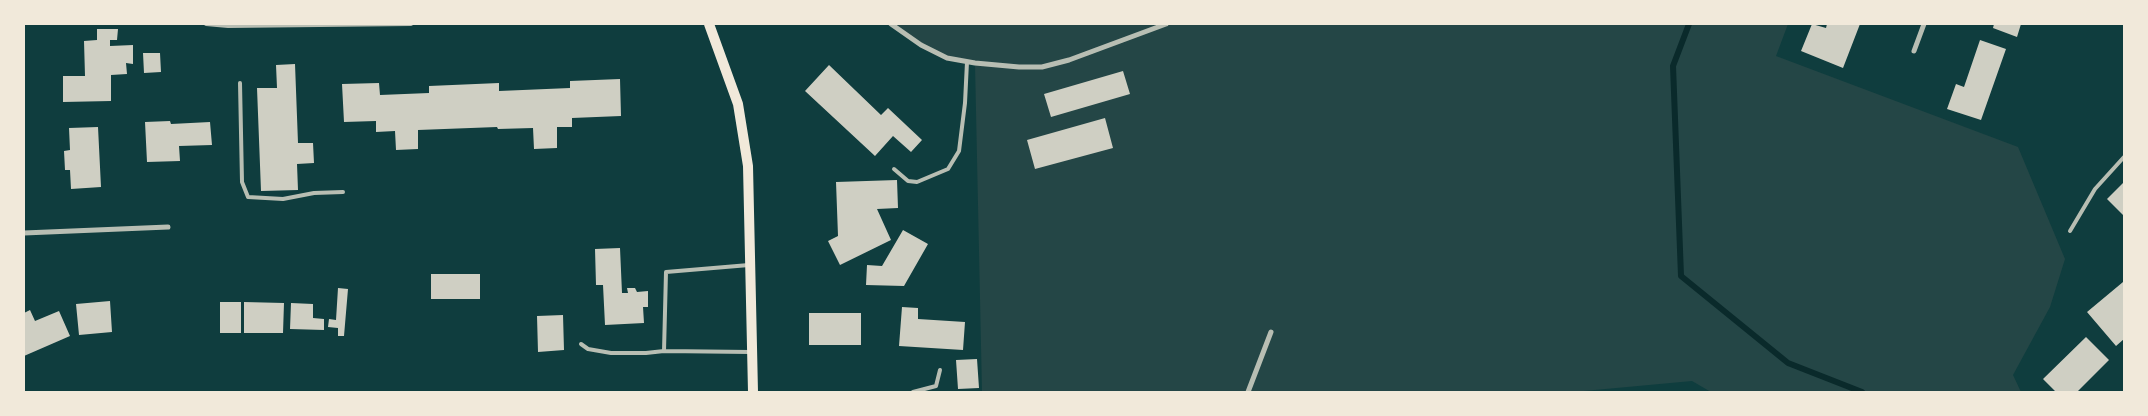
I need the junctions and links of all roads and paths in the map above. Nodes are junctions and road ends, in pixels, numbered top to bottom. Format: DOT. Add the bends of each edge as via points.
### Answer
graph roads {
  1 [pos="206,24"];
  2 [pos="411,24"];
  3 [pos="709,24"];
  4 [pos="891,24"];
  5 [pos="1166,24"];
  6 [pos="1924,24"];
  7 [pos="251,25"];
  8 [pos="1914,51"];
  9 [pos="967,62"];
  10 [pos="240,83"];
  11 [pos="2124,157"];
  12 [pos="894,169"];
  13 [pos="343,192"];
  14 [pos="168,227"];
  15 [pos="2070,231"];
  16 [pos="24,233"];
  17 [pos="751,265"];
  18 [pos="1271,332"];
  19 [pos="581,344"];
  20 [pos="664,351"];
  21 [pos="752,352"];
  22 [pos="940,370"];
  23 [pos="753,392"];
  24 [pos="913,392"];
  25 [pos="1248,392"];
  1 -- 7 [label="lane"];
  2 -- 7 [label="lane"];
  3 -- 17 [label="main road" via="744,132"];
  4 -- 9 [label="street" via="921,45 948,58"];
  5 -- 9 [label="street" via="1042,67"];
  6 -- 8 [label="street"];
  9 -- 12 [label="lane" via="959,150 948,169 917,182 908,181"];
  10 -- 13 [label="lane" via="242,182 248,197 283,199"];
  11 -- 15 [label="lane" via="2095,189"];
  14 -- 16 [label="street"];
  17 -- 20 [label="lane" via="666,272"];
  17 -- 21 [label="main road"];
  18 -- 25 [label="street"];
  19 -- 20 [label="lane" via="588,349 611,353"];
  20 -- 21 [label="lane"];
  21 -- 23 [label="main road"];
  22 -- 24 [label="lane" via="936,386"];
}
